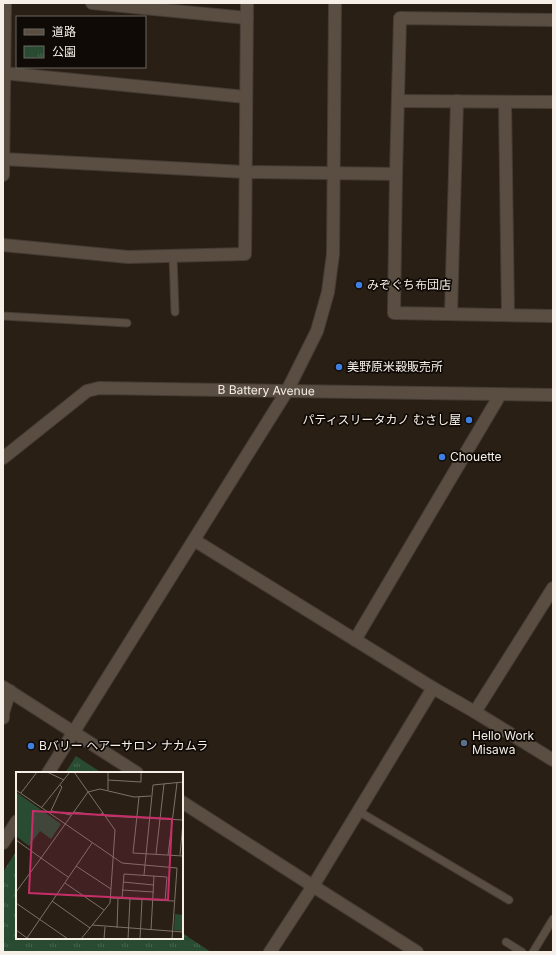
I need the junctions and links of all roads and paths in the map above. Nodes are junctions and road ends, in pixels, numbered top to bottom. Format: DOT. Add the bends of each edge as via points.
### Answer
graph roads {
  1 [pos="5,3"];
  2 [pos="92,3"];
  3 [pos="247,3"];
  4 [pos="335,3"];
  5 [pos="247,18"];
  6 [pos="553,20"];
  7 [pos="4,73"];
  8 [pos="246,97"];
  9 [pos="457,101"];
  10 [pos="398,102"];
  11 [pos="505,102"];
  12 [pos="553,102"];
  13 [pos="3,159"];
  14 [pos="245,172"];
  15 [pos="333,174"];
  16 [pos="396,174"];
  17 [pos="3,175"];
  18 [pos="3,245"];
  19 [pos="173,256"];
  20 [pos="175,312"];
  21 [pos="451,314"];
  22 [pos="508,315"];
  23 [pos="3,316"];
  24 [pos="553,316"];
  25 [pos="127,324"];
  26 [pos="287,391"];
  27 [pos="500,395"];
  28 [pos="553,395"];
  29 [pos="3,458"];
  30 [pos="194,540"];
  31 [pos="553,588"];
  32 [pos="355,640"];
  33 [pos="433,688"];
  34 [pos="6,689"];
  35 [pos="475,712"];
  36 [pos="3,718"];
  37 [pos="75,732"];
  38 [pos="553,760"];
  39 [pos="49,772"];
  40 [pos="136,772"];
  41 [pos="183,803"];
  42 [pos="358,811"];
  43 [pos="16,822"];
  44 [pos="4,838"];
  45 [pos="312,886"];
  46 [pos="509,900"];
  47 [pos="553,919"];
  48 [pos="506,942"];
  49 [pos="270,952"];
  50 [pos="417,952"];
  51 [pos="522,952"];
  52 [pos="533,952"];
  1 -- 7 [label="street"];
  2 -- 5 [label="street"];
  3 -- 5 [label="street"];
  4 -- 15 [label="street"];
  5 -- 8 [label="street"];
  6 -- 10 [label="street" via="400,18"];
  7 -- 8 [label="street"];
  7 -- 13 [label="street"];
  8 -- 14 [label="street"];
  9 -- 10 [label="street"];
  9 -- 11 [label="street"];
  9 -- 21 [label="street"];
  10 -- 16 [label="street"];
  11 -- 12 [label="street"];
  11 -- 22 [label="street"];
  13 -- 14 [label="street"];
  13 -- 17 [label="street"];
  14 -- 15 [label="street"];
  14 -- 19 [label="street" via="245,254"];
  15 -- 16 [label="street"];
  15 -- 26 [label="street" via="333,254 328,292 317,330"];
  16 -- 21 [label="street" via="394,313"];
  18 -- 19 [label="street" via="128,257"];
  19 -- 20 [label="lane"];
  21 -- 22 [label="street"];
  22 -- 24 [label="street"];
  23 -- 25 [label="lane"];
  26 -- 27 [label="street, B Battery Avenue"];
  26 -- 29 [label="street, B Battery Avenue" via="99,388 88,391"];
  26 -- 30 [label="street"];
  27 -- 28 [label="street, B Battery Avenue"];
  27 -- 32 [label="street"];
  30 -- 32 [label="street"];
  30 -- 37 [label="street"];
  31 -- 35 [label="street"];
  32 -- 33 [label="street"];
  33 -- 35 [label="street"];
  33 -- 42 [label="street"];
  34 -- 36 [label="street"];
  34 -- 37 [label="street"];
  35 -- 38 [label="street"];
  37 -- 39 [label="street"];
  37 -- 40 [label="street"];
  41 -- 45 [label="street"];
  42 -- 45 [label="street"];
  42 -- 46 [label="lane"];
  43 -- 44 [label="street"];
  45 -- 49 [label="street"];
  45 -- 50 [label="street"];
  47 -- 52 [label="lane"];
  48 -- 51 [label="lane"];
}
